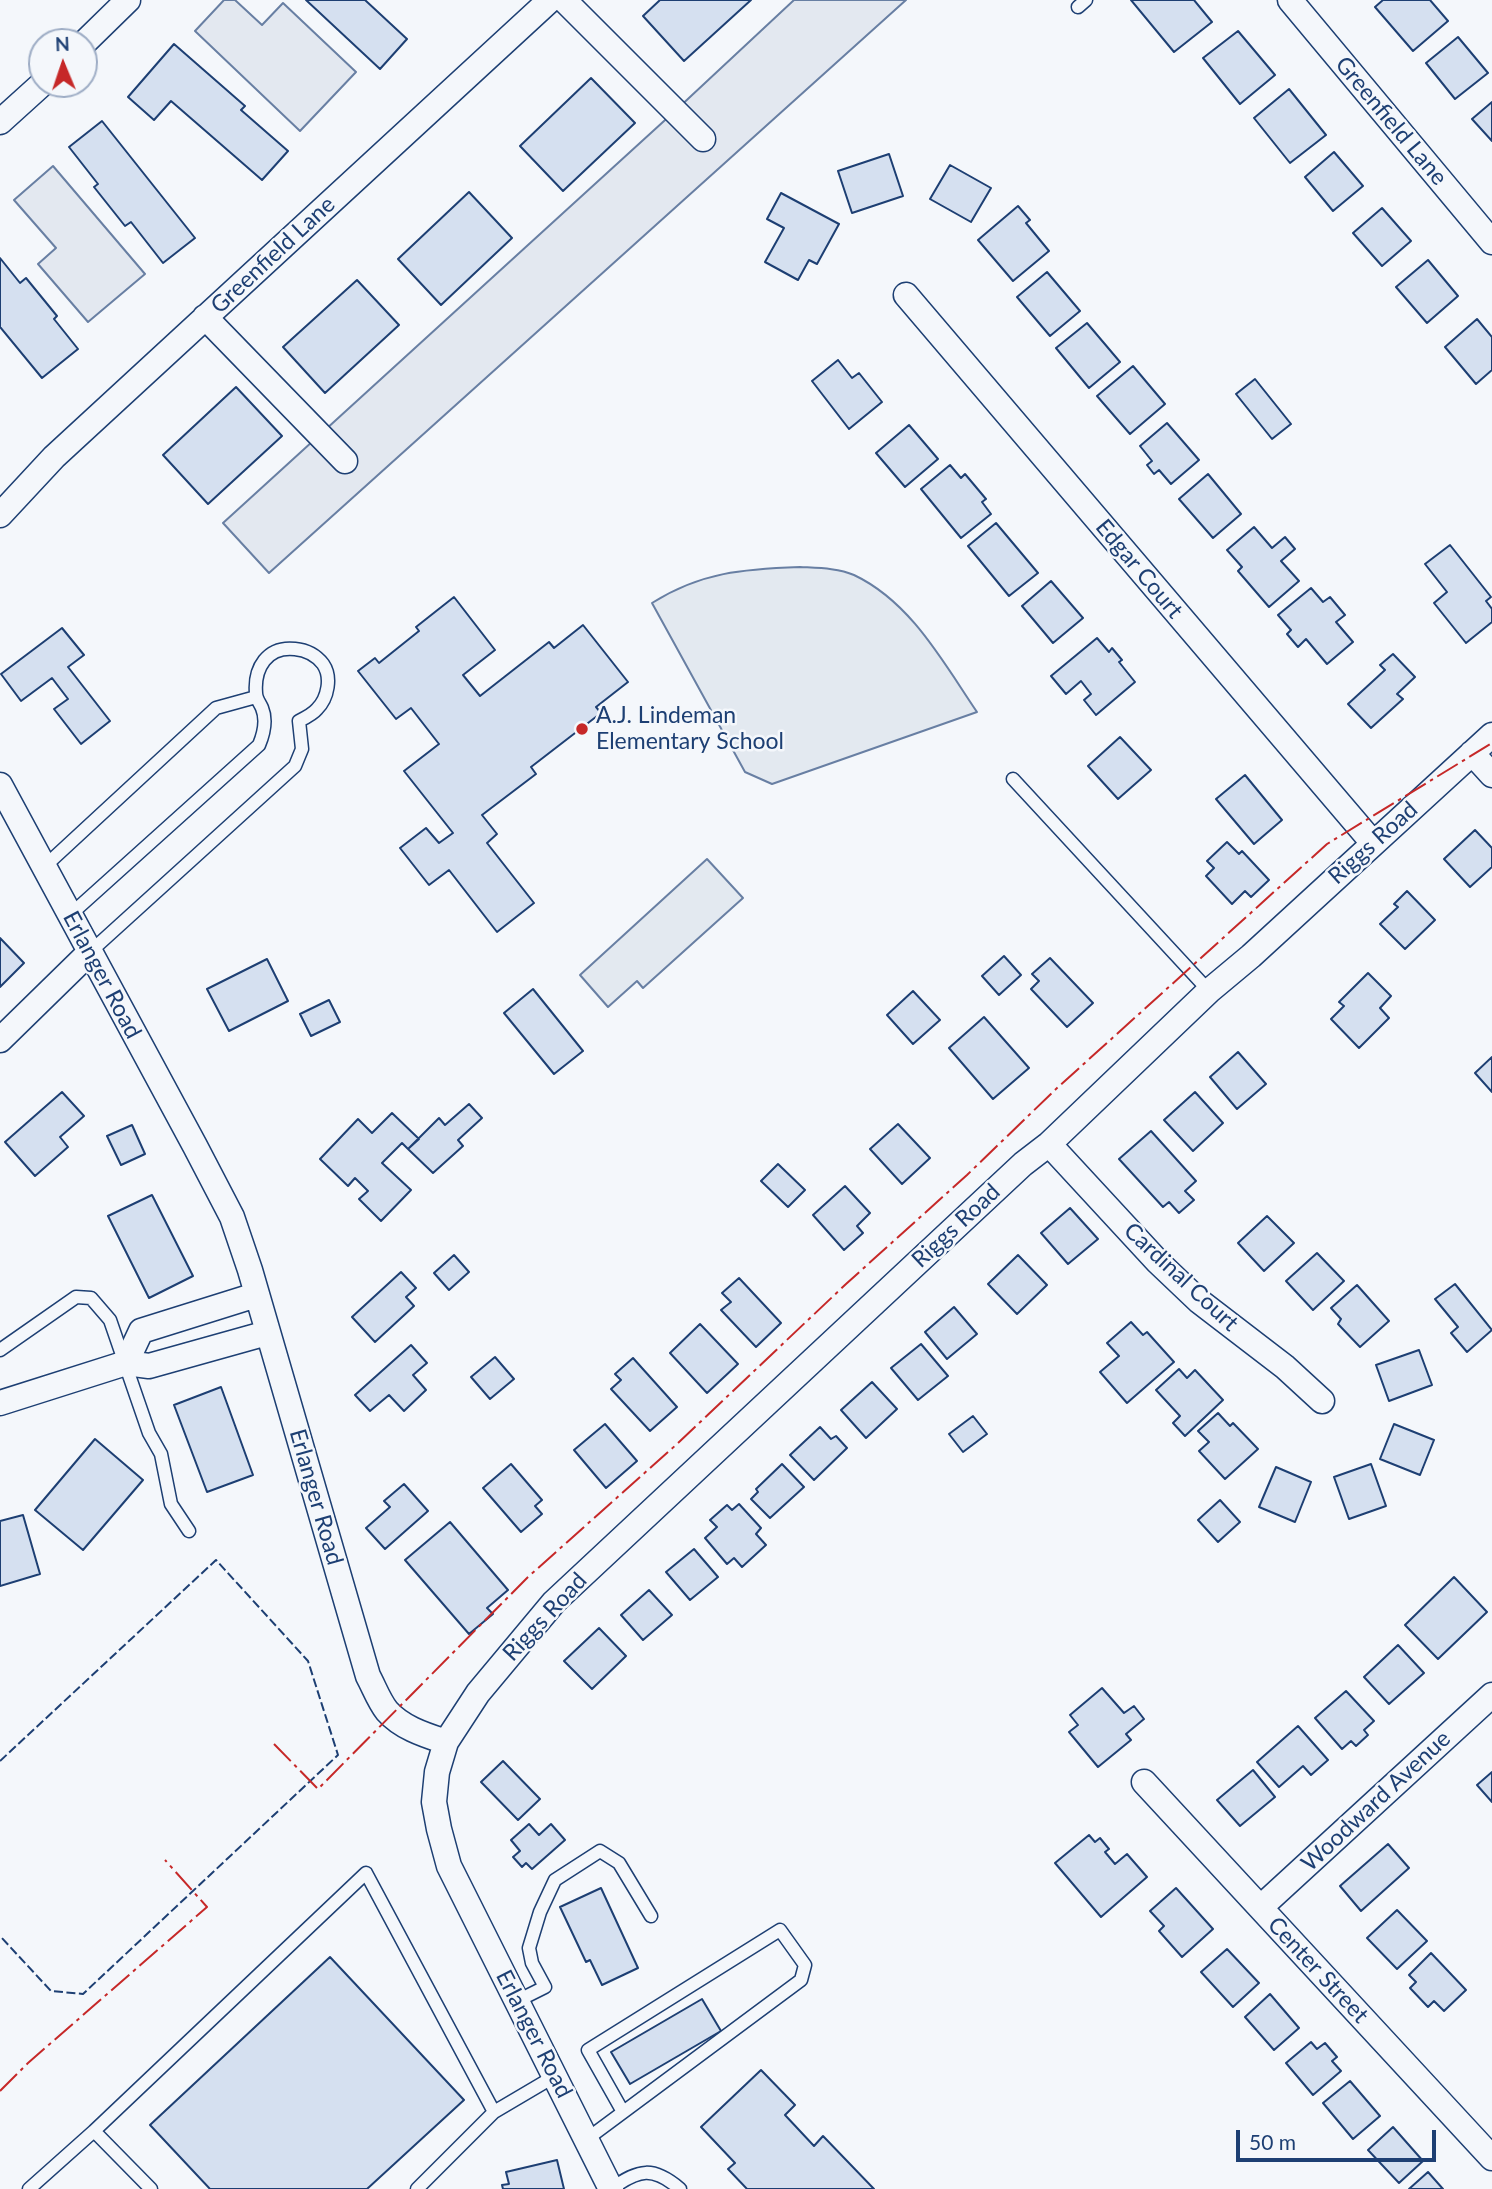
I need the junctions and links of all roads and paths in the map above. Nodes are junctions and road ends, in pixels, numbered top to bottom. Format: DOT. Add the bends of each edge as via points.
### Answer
graph roads {
  1 [pos="128,0"];
  2 [pos="550,0"];
  3 [pos="564,0"];
  4 [pos="1290,0"];
  5 [pos="98,29"];
  6 [pos="28,97"];
  7 [pos="0,122"];
  8 [pos="703,139"];
  9 [pos="1492,242"];
  10 [pos="906,295"];
  11 [pos="205,317"];
  12 [pos="345,461"];
  13 [pos="0,515"];
  14 [pos="256,697"];
  15 [pos="1492,735"];
  16 [pos="1472,753"];
  17 [pos="1492,775"];
  18 [pos="1013,779"];
  19 [pos="0,785"];
  20 [pos="1373,843"];
  21 [pos="44,867"];
  22 [pos="70,915"];
  23 [pos="90,952"];
  24 [pos="1209,992"];
  25 [pos="0,1040"];
  26 [pos="1049,1144"];
  27 [pos="256,1295"];
  28 [pos="267,1333"];
  29 [pos="0,1350"];
  30 [pos="126,1363"];
  31 [pos="1322,1401"];
  32 [pos="0,1403"];
  33 [pos="189,1531"];
  34 [pos="1492,1695"];
  35 [pos="446,1742"];
  36 [pos="1144,1782"];
  37 [pos="1261,1908"];
  38 [pos="651,1916"];
  39 [pos="517,2001"];
  40 [pos="555,2076"];
  41 [pos="494,2112"];
  42 [pos="623,2112"];
  43 [pos="94,2131"];
  44 [pos="586,2139"];
  45 [pos="1492,2158"];
  46 [pos="29,2189"];
  47 [pos="151,2189"];
  48 [pos="417,2189"];
  49 [pos="611,2189"];
  50 [pos="680,2189"];
  1 -- 5 [label="street"];
  2 -- 11 [label="street, Greenfield Lane"];
  3 -- 8 [label="street"];
  4 -- 9 [label="street, Greenfield Lane"];
  6 -- 7 [label="street"];
  10 -- 20 [label="street, Edgar Court"];
  11 -- 12 [label="street"];
  11 -- 13 [label="street, Greenfield Lane" via="54,457"];
  14 -- 21 [label="lane" via="216,708"];
  14 -- 22 [label="lane" via="264,720 259,745"];
  14 -- 23 [label="lane" via="256,679 271,652 286,648 313,654 328,676 326,695 317,709 299,721 302,749 295,766"];
  15 -- 16 [label="street, Riggs Road"];
  16 -- 17 [label="street"];
  16 -- 20 [label="street, Riggs Road"];
  18 -- 24 [label="lane"];
  19 -- 21 [label="street, Erlanger Road"];
  20 -- 24 [label="street, Riggs Road"];
  21 -- 22 [label="street, Erlanger Road"];
  22 -- 23 [label="street, Erlanger Road"];
  23 -- 25 [label="street"];
  23 -- 27 [label="street, Erlanger Road" via="232,1217"];
  24 -- 26 [label="street, Riggs Road"];
  26 -- 31 [label="street, Cardinal Court" via="1199,1301"];
  26 -- 35 [label="street, Riggs Road" via="554,1602 478,1693"];
  27 -- 28 [label="street, Erlanger Road"];
  27 -- 30 [label="street" via="141,1331"];
  28 -- 30 [label="street" via="149,1366"];
  28 -- 35 [label="street, Erlanger Road" via="368,1676 386,1709 400,1722"];
  29 -- 30 [label="lane" via="83,1296 91,1298 110,1320"];
  30 -- 32 [label="street"];
  30 -- 33 [label="lane" via="149,1433 161,1454 172,1504"];
  34 -- 37 [label="street, Woodward Avenue"];
  35 -- 39 [label="street, Erlanger Road" via="437,1772 439,1829 450,1866"];
  36 -- 37 [label="street, Center Street"];
  37 -- 45 [label="street, Center Street"];
  38 -- 39 [label="lane" via="619,1863 600,1851 555,1880 529,1948 545,1987"];
  39 -- 40 [label="street, Erlanger Road"];
  40 -- 41 [label="lane"];
  40 -- 44 [label="street, Erlanger Road"];
  41 -- 43 [label="lane" via="366,1873"];
  41 -- 48 [label="lane"];
  42 -- 42 [label="lane" via="801,1980 805,1965 780,1930 588,2050"];
  42 -- 44 [label="lane"];
  43 -- 46 [label="lane"];
  43 -- 47 [label="lane"];
  44 -- 49 [label="street, Erlanger Road"];
  49 -- 50 [label="lane" via="644,2172 656,2173"];
}
